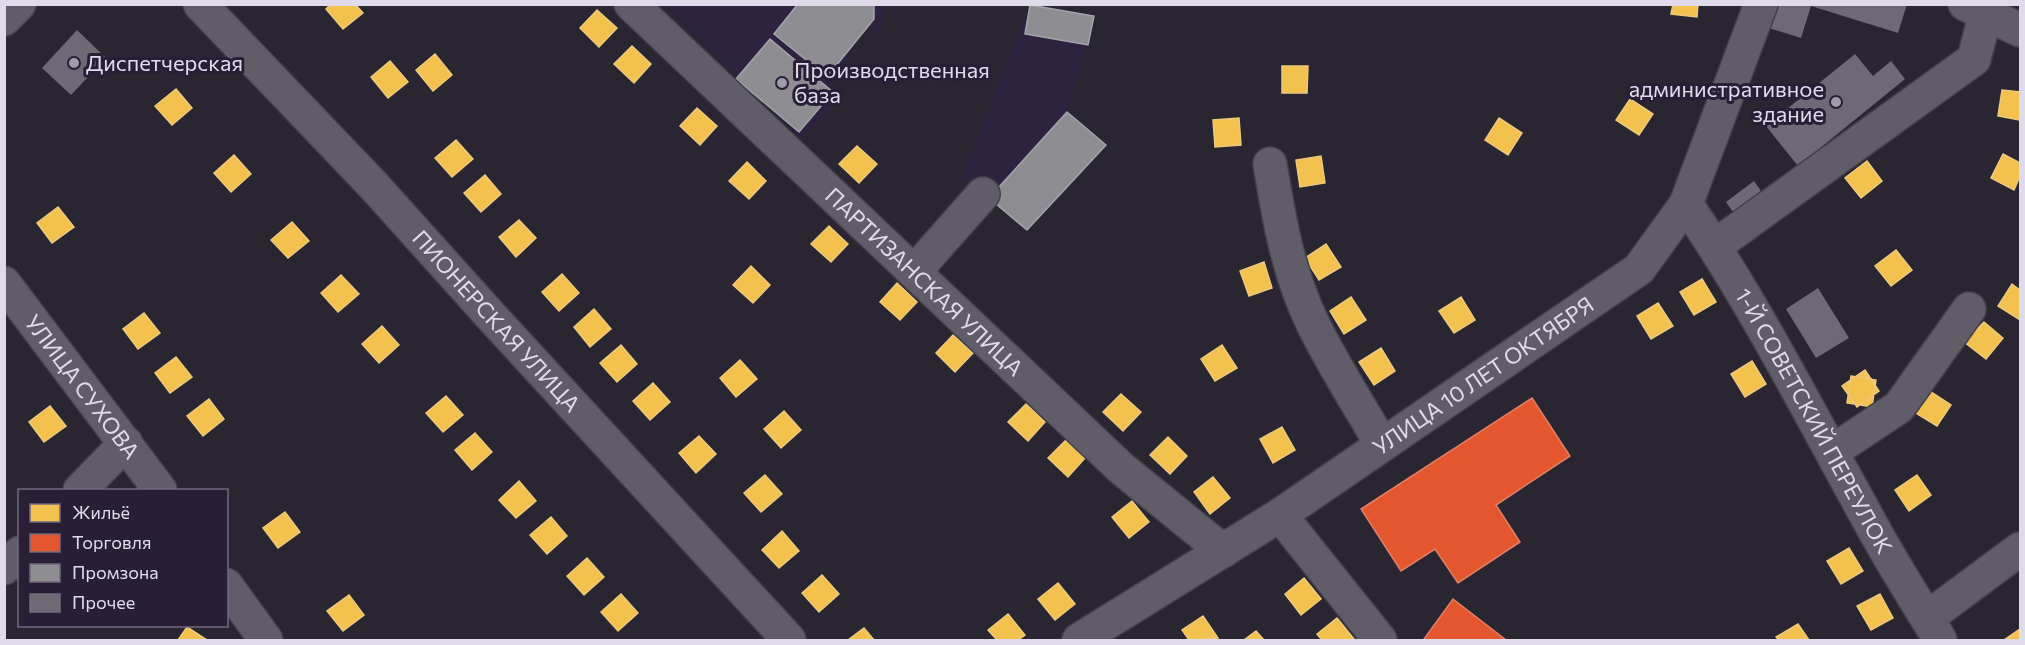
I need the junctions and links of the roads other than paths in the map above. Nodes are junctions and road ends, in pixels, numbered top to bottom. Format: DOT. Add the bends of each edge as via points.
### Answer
graph roads {
  1 [pos="19,4"];
  2 [pos="200,4"];
  3 [pos="631,4"];
  4 [pos="1761,4"];
  5 [pos="1975,10"];
  6 [pos="4,19"];
  7 [pos="2020,30"];
  8 [pos="1270,164"];
  9 [pos="983,194"];
  10 [pos="1686,204"];
  11 [pos="1714,246"];
  12 [pos="915,272"];
  13 [pos="4,283"];
  14 [pos="1969,309"];
  15 [pos="126,443"];
  16 [pos="1382,445"];
  17 [pos="1833,451"];
  18 [pos="81,489"];
  19 [pos="159,489"];
  20 [pos="1280,515"];
  21 [pos="2020,549"];
  22 [pos="1223,551"];
  23 [pos="18,555"];
  24 [pos="4,568"];
  25 [pos="228,588"];
  26 [pos="1934,629"];
  27 [pos="266,640"];
  28 [pos="789,640"];
  29 [pos="1079,640"];
  30 [pos="1380,640"];
  1 -- 6 [label="street"];
  2 -- 28 [label="street, ПИОНЕРСКАЯ УЛИЦА" via="375,187"];
  3 -- 12 [label="street, ПАРТИЗАНСКАЯ УЛИЦА"];
  4 -- 10 [label="street, УЛИЦА 10 ЛЕТ ОКТЯБРЯ"];
  5 -- 7 [label="street"];
  5 -- 11 [label="street" via="1974,59"];
  8 -- 16 [label="street" via="1281,233 1313,324"];
  9 -- 12 [label="street"];
  10 -- 11 [label="street, 1-Й СОВЕТСКИЙ ПЕРЕУЛОК"];
  10 -- 16 [label="street, УЛИЦА 10 ЛЕТ ОКТЯБРЯ" via="1639,269"];
  11 -- 17 [label="street, 1-Й СОВЕТСКИЙ ПЕРЕУЛОК"];
  12 -- 22 [label="street, ПАРТИЗАНСКАЯ УЛИЦА" via="1121,468"];
  13 -- 15 [label="street, УЛИЦА СУХОВА"];
  14 -- 17 [label="street" via="1899,407"];
  15 -- 18 [label="street"];
  15 -- 19 [label="street, УЛИЦА СУХОВА"];
  16 -- 20 [label="street, УЛИЦА 10 ЛЕТ ОКТЯБРЯ"];
  17 -- 26 [label="street, 1-Й СОВЕТСКИЙ ПЕРЕУЛОК" via="1877,535"];
  20 -- 22 [label="street, УЛИЦА 10 ЛЕТ ОКТЯБРЯ"];
  20 -- 30 [label="street"];
  21 -- 26 [label="street"];
  22 -- 29 [label="street, УЛИЦА 10 ЛЕТ ОКТЯБРЯ"];
  23 -- 24 [label="street"];
  25 -- 27 [label="street"];
}
